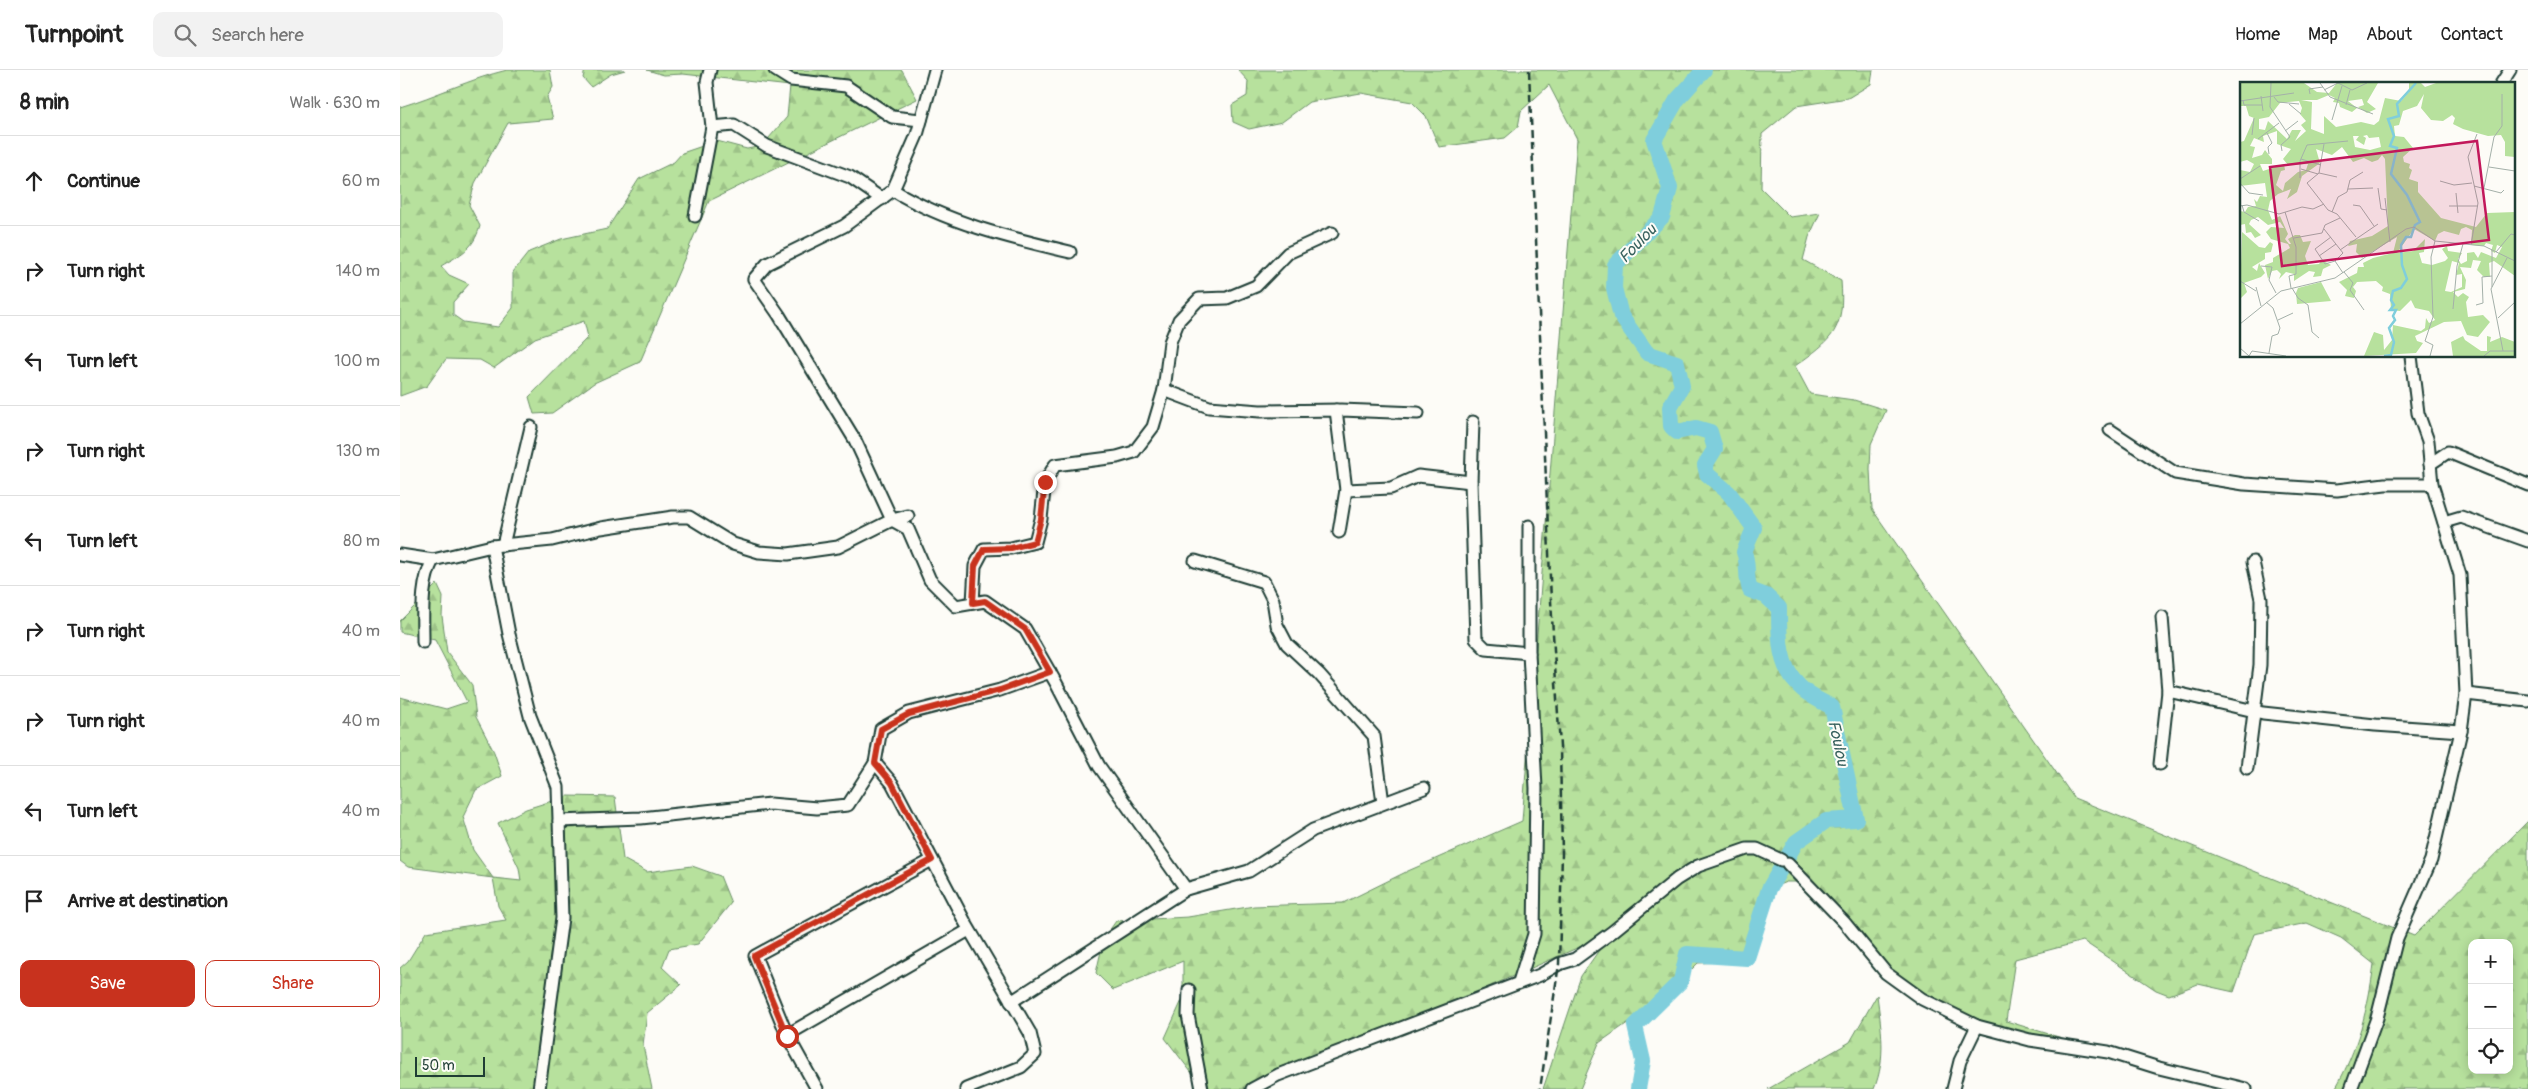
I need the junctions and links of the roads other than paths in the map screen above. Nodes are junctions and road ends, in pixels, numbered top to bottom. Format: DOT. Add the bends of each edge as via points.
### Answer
graph roads {
  1 [pos="710,70"];
  2 [pos="775,70"];
  3 [pos="935,70"];
  4 [pos="2510,70"];
  5 [pos="2502,82"];
  6 [pos="921,120"];
  7 [pos="712,127"];
  8 [pos="893,190"];
  9 [pos="882,199"];
  10 [pos="695,216"];
  11 [pos="1332,233"];
  12 [pos="1070,252"];
  13 [pos="2411,358"];
  14 [pos="1164,390"];
  15 [pos="1336,410"];
  16 [pos="1418,413"];
  17 [pos="1473,422"];
  18 [pos="531,427"];
  19 [pos="2110,430"];
  20 [pos="2430,464"];
  21 [pos="1471,482"];
  22 [pos="2432,484"];
  23 [pos="2528,485"];
  24 [pos="1346,490"];
  25 [pos="908,516"];
  26 [pos="892,520"];
  27 [pos="2444,522"];
  28 [pos="1530,526"];
  29 [pos="1339,532"];
  30 [pos="2528,541"];
  31 [pos="497,546"];
  32 [pos="400,554"];
  33 [pos="433,560"];
  34 [pos="1195,561"];
  35 [pos="2253,562"];
  36 [pos="973,603"];
  37 [pos="2162,616"];
  38 [pos="423,642"];
  39 [pos="1529,653"];
  40 [pos="1050,672"];
  41 [pos="2168,691"];
  42 [pos="2466,694"];
  43 [pos="2528,701"];
  44 [pos="2254,711"];
  45 [pos="2461,731"];
  46 [pos="875,763"];
  47 [pos="2160,764"];
  48 [pos="2247,768"];
  49 [pos="1424,788"];
  50 [pos="1383,803"];
  51 [pos="559,821"];
  52 [pos="932,860"];
  53 [pos="1186,889"];
  54 [pos="969,930"];
  55 [pos="1519,982"];
  56 [pos="1189,990"];
  57 [pos="1011,1002"];
  58 [pos="1977,1026"];
  59 [pos="787,1036"];
  60 [pos="539,1089"];
  61 [pos="817,1089"];
  62 [pos="966,1089"];
  63 [pos="1202,1089"];
  64 [pos="1252,1089"];
  65 [pos="1952,1089"];
  66 [pos="2246,1089"];
  67 [pos="2351,1089"];
  1 -- 7 [label="street" via="707,82"];
  2 -- 6 [label="street" via="791,80 846,86 892,117"];
  3 -- 6 [label="street"];
  4 -- 5 [label="street"];
  6 -- 8 [label="street"];
  7 -- 9 [label="street" via="734,125 767,146 850,177"];
  7 -- 10 [label="street"];
  8 -- 9 [label="street"];
  8 -- 12 [label="street" via="915,204 958,221"];
  9 -- 26 [label="street" via="844,226 767,264 754,279 779,314 855,440"];
  11 -- 14 [label="street" via="1288,253 1256,286 1227,298 1199,299 1178,320 1170,342"];
  13 -- 20 [label="street" via="2418,413 2428,441"];
  14 -- 15 [label="street" via="1209,407 1260,411"];
  14 -- 36 [label="street" via="1154,426 1134,452 1054,465 1045,482 1035,542 1011,548 984,549 975,566"];
  15 -- 16 [label="street"];
  15 -- 24 [label="street"];
  17 -- 21 [label="street"];
  18 -- 31 [label="street"];
  19 -- 22 [label="street" via="2175,472 2244,484 2337,490 2385,484"];
  20 -- 22 [label="street"];
  20 -- 23 [label="street" via="2448,452"];
  21 -- 24 [label="street" via="1418,476 1391,488"];
  21 -- 39 [label="street" via="1476,639 1486,649"];
  22 -- 27 [label="street"];
  24 -- 29 [label="street"];
  25 -- 26 [label="street"];
  26 -- 31 [label="street" via="838,547 788,554 759,552 733,544 689,517"];
  26 -- 36 [label="street" via="908,529 930,580 956,606"];
  27 -- 30 [label="street" via="2461,517"];
  27 -- 42 [label="street" via="2460,575"];
  28 -- 39 [label="street"];
  31 -- 33 [label="street"];
  31 -- 51 [label="street" via="509,634 530,716 558,787"];
  32 -- 33 [label="street"];
  33 -- 38 [label="street" via="423,600"];
  34 -- 50 [label="street" via="1264,582 1286,644 1319,674 1374,736"];
  35 -- 44 [label="street" via="2261,599 2260,665"];
  36 -- 40 [label="street" via="985,601 1025,629"];
  37 -- 41 [label="street"];
  39 -- 55 [label="street" via="1536,788 1534,934"];
  40 -- 46 [label="street" via="1000,690 909,714 881,729"];
  40 -- 53 [label="street" via="1099,766"];
  41 -- 44 [label="street"];
  41 -- 47 [label="street"];
  42 -- 43 [label="street"];
  42 -- 45 [label="street"];
  44 -- 45 [label="street"];
  44 -- 48 [label="street"];
  45 -- 67 [label="street" via="2431,860 2397,938 2377,1018"];
  46 -- 51 [label="street" via="848,805 817,808 770,804 641,818"];
  46 -- 52 [label="street" via="892,783"];
  49 -- 50 [label="street"];
  50 -- 53 [label="street" via="1313,830 1249,871"];
  51 -- 60 [label="street" via="562,918"];
  52 -- 54 [label="street"];
  52 -- 59 [label="street" via="754,956"];
  53 -- 57 [label="street"];
  54 -- 57 [label="street"];
  54 -- 59 [label="street"];
  55 -- 58 [label="street" via="1574,959 1698,866 1747,849 1757,849 1784,862 1844,922 1886,974 1922,999"];
  55 -- 64 [label="street" via="1278,1075"];
  56 -- 63 [label="street" via="1188,1015"];
  57 -- 62 [label="street" via="1030,1033 1035,1054 1021,1068"];
  58 -- 65 [label="street" via="1960,1061"];
  58 -- 66 [label="street" via="2030,1040 2108,1052"];
  59 -- 61 [label="street"];
}
